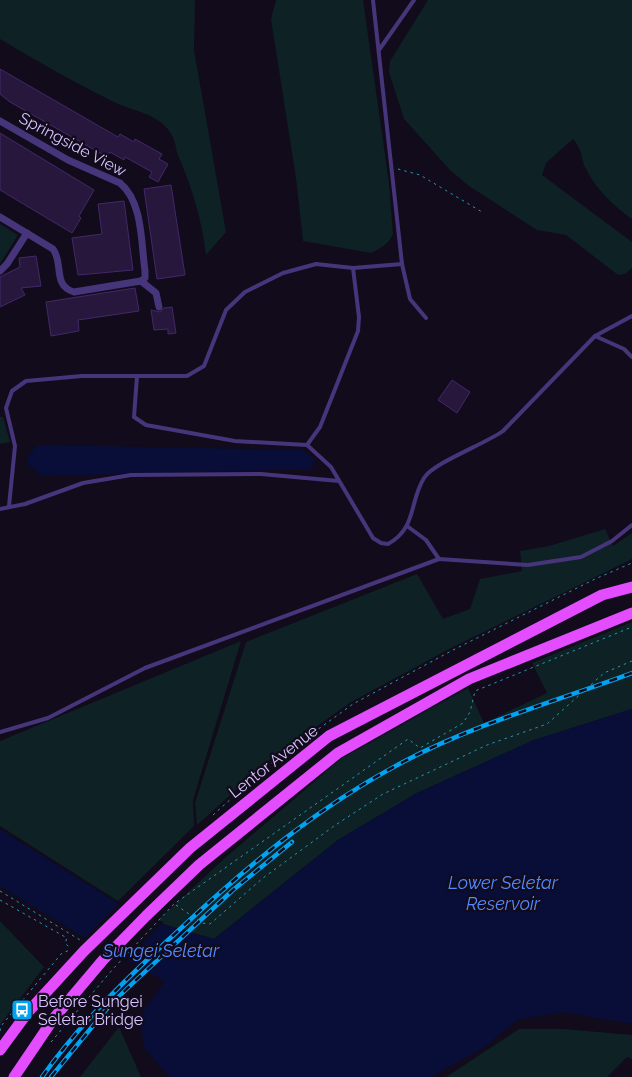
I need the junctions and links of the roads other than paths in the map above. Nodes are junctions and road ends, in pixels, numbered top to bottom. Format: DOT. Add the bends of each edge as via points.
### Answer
graph roads {
  1 [pos="373,0"];
  2 [pos="414,0"];
  3 [pos="379,50"];
  4 [pos="0,121"];
  5 [pos="0,217"];
  6 [pos="27,233"];
  7 [pos="402,264"];
  8 [pos="353,268"];
  9 [pos="0,271"];
  10 [pos="141,281"];
  11 [pos="159,307"];
  12 [pos="632,316"];
  13 [pos="426,318"];
  14 [pos="595,336"];
  15 [pos="632,358"];
  16 [pos="137,376"];
  17 [pos="0,408"];
  18 [pos="6,408"];
  19 [pos="307,445"];
  20 [pos="339,481"];
  21 [pos="9,506"];
  22 [pos="0,509"];
  23 [pos="632,525"];
  24 [pos="407,526"];
  25 [pos="439,559"];
  26 [pos="630,587"];
  27 [pos="632,612"];
  28 [pos="0,732"];
  29 [pos="0,1050"];
  30 [pos="14,1077"];
  1 -- 3 [label="lane"];
  2 -- 3 [label="lane"];
  3 -- 7 [label="lane"];
  4 -- 10 [label="street, Springside View" via="127,189 135,201 145,272"];
  5 -- 6 [label="street"];
  6 -- 9 [label="street"];
  6 -- 10 [label="street" via="56,252 60,282 68,290 74,292"];
  7 -- 8 [label="lane"];
  7 -- 13 [label="lane" via="410,299"];
  8 -- 16 [label="lane" via="316,264 283,273 235,299 226,310 204,366 197,373"];
  8 -- 19 [label="lane" via="358,332 320,427"];
  10 -- 11 [label="street" via="156,293"];
  12 -- 14 [label="lane"];
  14 -- 15 [label="lane" via="624,349"];
  14 -- 24 [label="lane" via="503,431 435,468 424,478"];
  16 -- 18 [label="lane" via="26,381 12,391"];
  16 -- 19 [label="lane" via="134,417 146,425 235,441"];
  17 -- 18 [label="lane"];
  18 -- 21 [label="lane" via="15,446"];
  19 -- 20 [label="lane" via="331,467"];
  20 -- 21 [label="lane" via="261,474 131,475 84,483 25,504"];
  20 -- 24 [label="lane" via="374,538 381,543 388,544"];
  21 -- 22 [label="lane"];
  23 -- 25 [label="lane" via="612,541 582,557 528,565"];
  24 -- 25 [label="lane" via="426,540"];
  25 -- 28 [label="lane" via="145,668 48,718"];
  26 -- 29 [label="main road, Lentor Avenue" via="602,595 329,736 190,848 83,946"];
  27 -- 30 [label="main road, Lentor Avenue" via="469,679 338,753 199,864 146,916 54,1018"];
}
